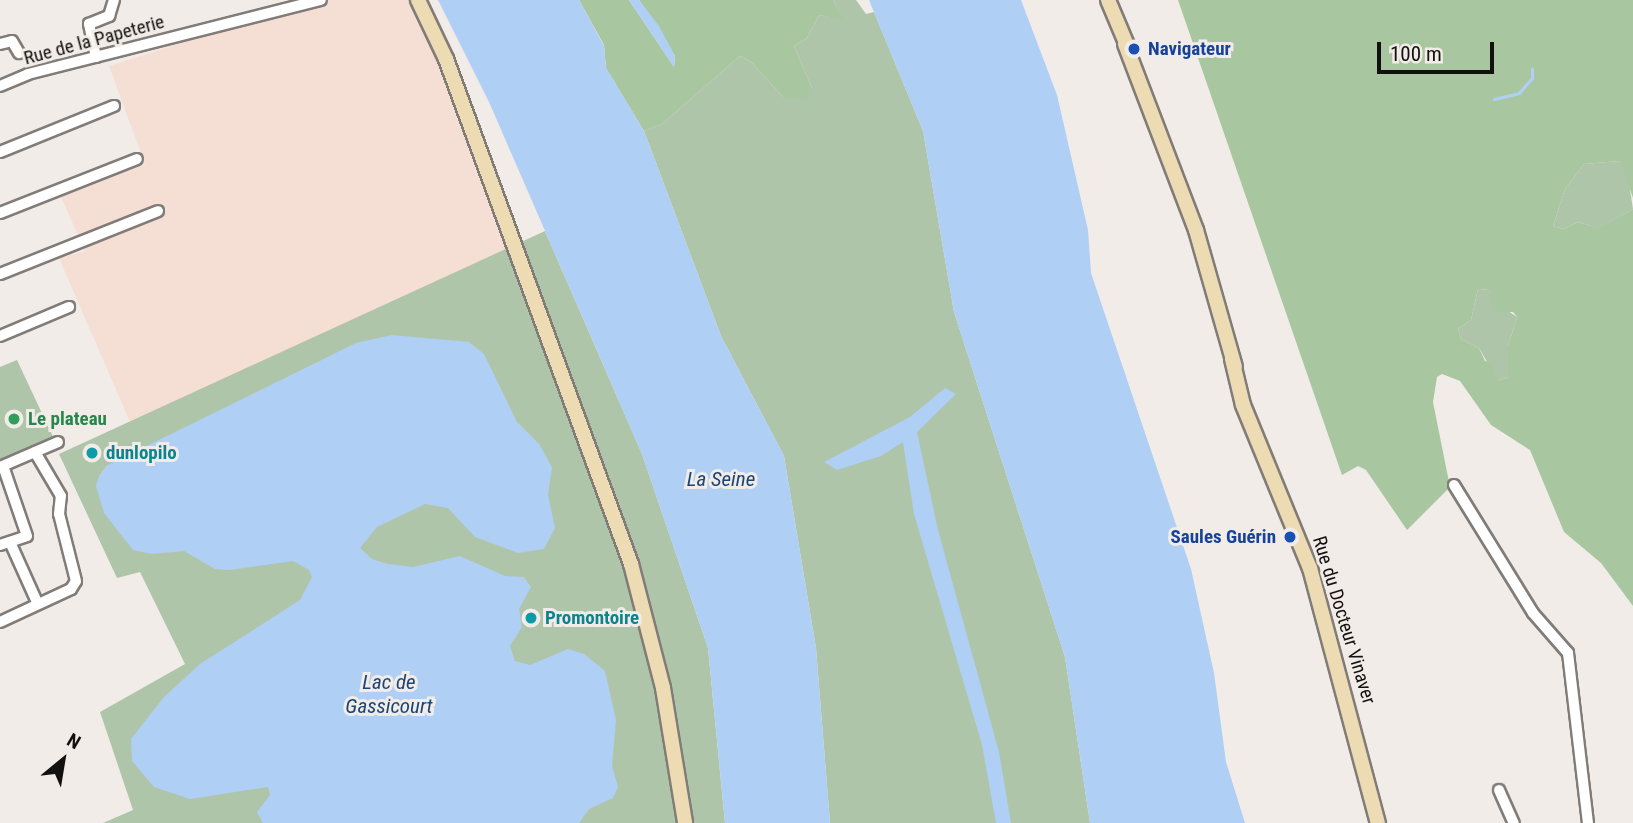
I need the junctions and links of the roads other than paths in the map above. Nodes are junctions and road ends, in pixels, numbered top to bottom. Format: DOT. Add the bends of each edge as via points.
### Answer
graph roads {
  1 [pos="114,0"];
  2 [pos="321,0"];
  3 [pos="418,0"];
  4 [pos="1108,0"];
  5 [pos="0,44"];
  6 [pos="19,53"];
  7 [pos="96,57"];
  8 [pos="0,86"];
  9 [pos="114,106"];
  10 [pos="0,152"];
  11 [pos="137,159"];
  12 [pos="158,211"];
  13 [pos="0,213"];
  14 [pos="0,274"];
  15 [pos="69,307"];
  16 [pos="0,337"];
  17 [pos="58,442"];
  18 [pos="35,452"];
  19 [pos="2,467"];
  20 [pos="1454,485"];
  21 [pos="5,544"];
  22 [pos="37,602"];
  23 [pos="0,622"];
  24 [pos="1499,790"];
  25 [pos="685,823"];
  26 [pos="1378,823"];
  27 [pos="1514,823"];
  28 [pos="1588,823"];
  1 -- 7 [label="street" via="115,10 109,16 89,24"];
  2 -- 7 [label="street, Rue de la Papeterie"];
  3 -- 25 [label="main road" via="451,71 628,553 663,688"];
  4 -- 26 [label="main road, Rue du Docteur Vinaver" via="1196,230 1256,433 1310,568"];
  5 -- 6 [label="street" via="12,41"];
  7 -- 8 [label="street, Rue de la Papeterie"];
  9 -- 10 [label="street"];
  11 -- 13 [label="street"];
  12 -- 14 [label="street"];
  15 -- 16 [label="street"];
  17 -- 18 [label="street"];
  18 -- 19 [label="street"];
  18 -- 22 [label="street" via="61,496 59,514 76,581 71,589"];
  19 -- 21 [label="street" via="27,536"];
  20 -- 28 [label="street" via="1533,613 1568,653"];
  21 -- 22 [label="street"];
  22 -- 23 [label="street"];
  24 -- 27 [label="street"];
}
